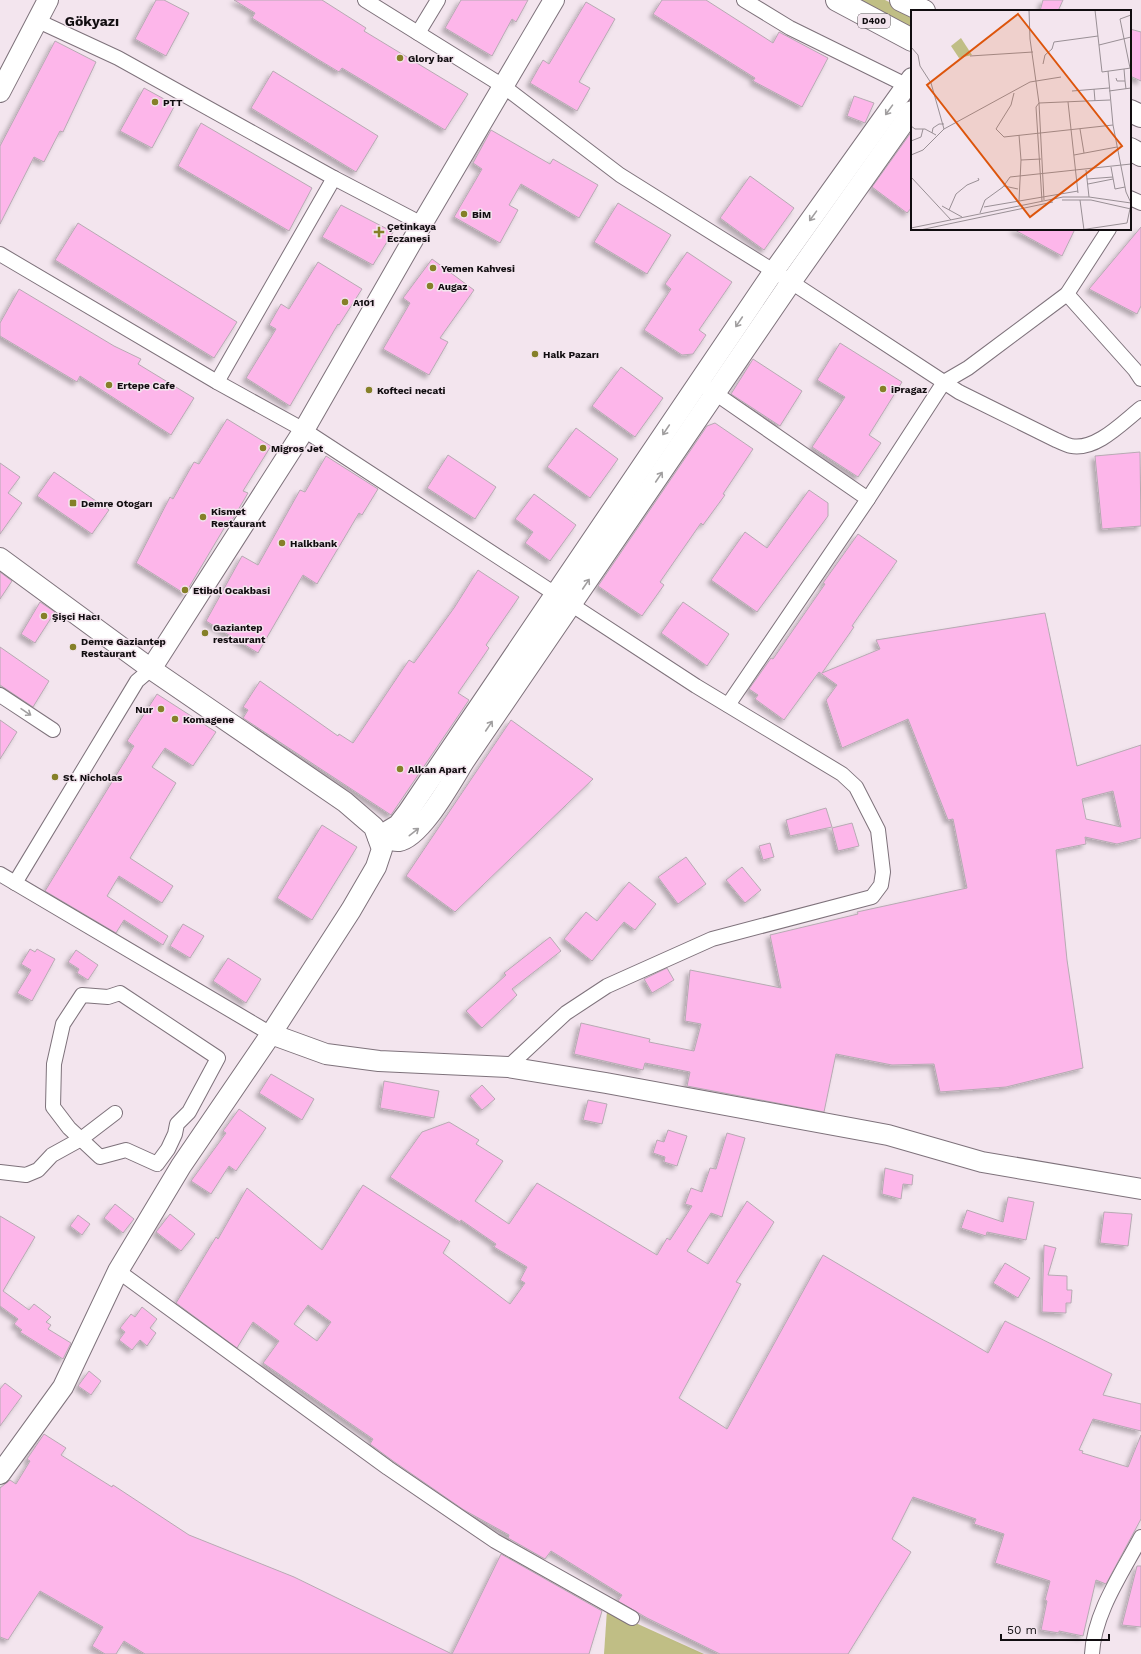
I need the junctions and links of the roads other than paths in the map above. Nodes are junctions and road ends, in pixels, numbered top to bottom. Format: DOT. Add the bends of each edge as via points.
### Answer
graph roads {
  1 [pos="48,0"];
  2 [pos="365,0"];
  3 [pos="438,0"];
  4 [pos="554,0"];
  5 [pos="744,0"];
  6 [pos="837,0"];
  7 [pos="901,0"];
  8 [pos="922,10"];
  9 [pos="38,21"];
  10 [pos="418,33"];
  11 [pos="911,39"];
  12 [pos="910,84"];
  13 [pos="503,86"];
  14 [pos="0,92"];
  15 [pos="1131,111"];
  16 [pos="911,112"];
  17 [pos="1141,116"];
  18 [pos="1131,150"];
  19 [pos="1141,155"];
  20 [pos="334,178"];
  21 [pos="1131,198"];
  22 [pos="1141,203"];
  23 [pos="422,224"];
  24 [pos="1108,230"];
  25 [pos="0,254"];
  26 [pos="774,271"];
  27 [pos="791,282"];
  28 [pos="1067,294"];
  29 [pos="1141,379"];
  30 [pos="217,382"];
  31 [pos="698,382"];
  32 [pos="944,382"];
  33 [pos="716,394"];
  34 [pos="1141,408"];
  35 [pos="304,430"];
  36 [pos="868,498"];
  37 [pos="0,558"];
  38 [pos="554,594"];
  39 [pos="572,605"];
  40 [pos="151,669"];
  41 [pos="0,695"];
  42 [pos="728,705"];
  43 [pos="52,730"];
  44 [pos="378,837"];
  45 [pos="0,874"];
  46 [pos="15,883"];
  47 [pos="271,1034"];
  48 [pos="508,1068"];
  49 [pos="115,1113"];
  50 [pos="81,1139"];
  51 [pos="0,1172"];
  52 [pos="1141,1189"];
  53 [pos="118,1271"];
  54 [pos="0,1474"];
  55 [pos="1141,1537"];
  56 [pos="632,1618"];
  57 [pos="1092,1654"];
  1 -- 9 [label="street"];
  2 -- 10 [label="street"];
  3 -- 10 [label="street"];
  4 -- 13 [label="street"];
  5 -- 12 [label="street" via="790,28"];
  6 -- 11 [label="highway, D400"];
  7 -- 8 [label="highway"];
  9 -- 14 [label="street"];
  9 -- 20 [label="street" via="118,58"];
  10 -- 13 [label="street"];
  12 -- 26 [label="street, one-way"];
  13 -- 23 [label="street"];
  13 -- 26 [label="street" via="620,175"];
  15 -- 17 [label="highway"];
  16 -- 27 [label="street"];
  18 -- 19 [label="highway"];
  20 -- 23 [label="street"];
  20 -- 30 [label="street"];
  21 -- 22 [label="street"];
  23 -- 35 [label="street"];
  24 -- 28 [label="street"];
  25 -- 30 [label="street"];
  26 -- 27 [label="street"];
  26 -- 31 [label="street, one-way"];
  27 -- 32 [label="street"];
  27 -- 33 [label="street"];
  28 -- 29 [label="street" via="1136,370"];
  28 -- 32 [label="street" via="968,368"];
  30 -- 35 [label="street"];
  31 -- 33 [label="street"];
  31 -- 38 [label="street, one-way"];
  32 -- 34 [label="street" via="959,392 1072,446 1087,445 1099,440"];
  32 -- 36 [label="street"];
  33 -- 36 [label="street"];
  39 -- 33 [label="street, one-way"];
  35 -- 38 [label="street"];
  35 -- 40 [label="street"];
  36 -- 42 [label="street"];
  37 -- 40 [label="street"];
  38 -- 39 [label="street"];
  38 -- 44 [label="street" via="408,812 398,825"];
  39 -- 42 [label="street"];
  44 -- 39 [label="street, one-way" via="399,841 412,834 425,822"];
  40 -- 44 [label="street" via="345,802 374,827"];
  40 -- 46 [label="street" via="137,681"];
  41 -- 43 [label="street, one-way"];
  42 -- 48 [label="street" via="842,774 856,787 878,830 882,885 872,897 712,939 607,986 566,1012"];
  44 -- 47 [label="street" via="382,849 376,867"];
  45 -- 46 [label="street"];
  46 -- 47 [label="street"];
  47 -- 48 [label="street" via="326,1054 379,1061"];
  47 -- 53 [label="street" via="181,1166"];
  48 -- 52 [label="street" via="606,1083 888,1135 982,1162"];
  49 -- 50 [label="street"];
  50 -- 50 [label="street" via="53,1107 53,1085 54,1064 63,1024 82,995 108,997 120,993 218,1058 189,1112 177,1124 176,1134 157,1164 126,1150 100,1157"];
  50 -- 51 [label="street" via="52,1155 38,1170 26,1175"];
  53 -- 54 [label="street" via="63,1387"];
  53 -- 56 [label="street" via="388,1468 495,1541"];
  55 -- 57 [label="street" via="1102,1612 1093,1641"];
}
